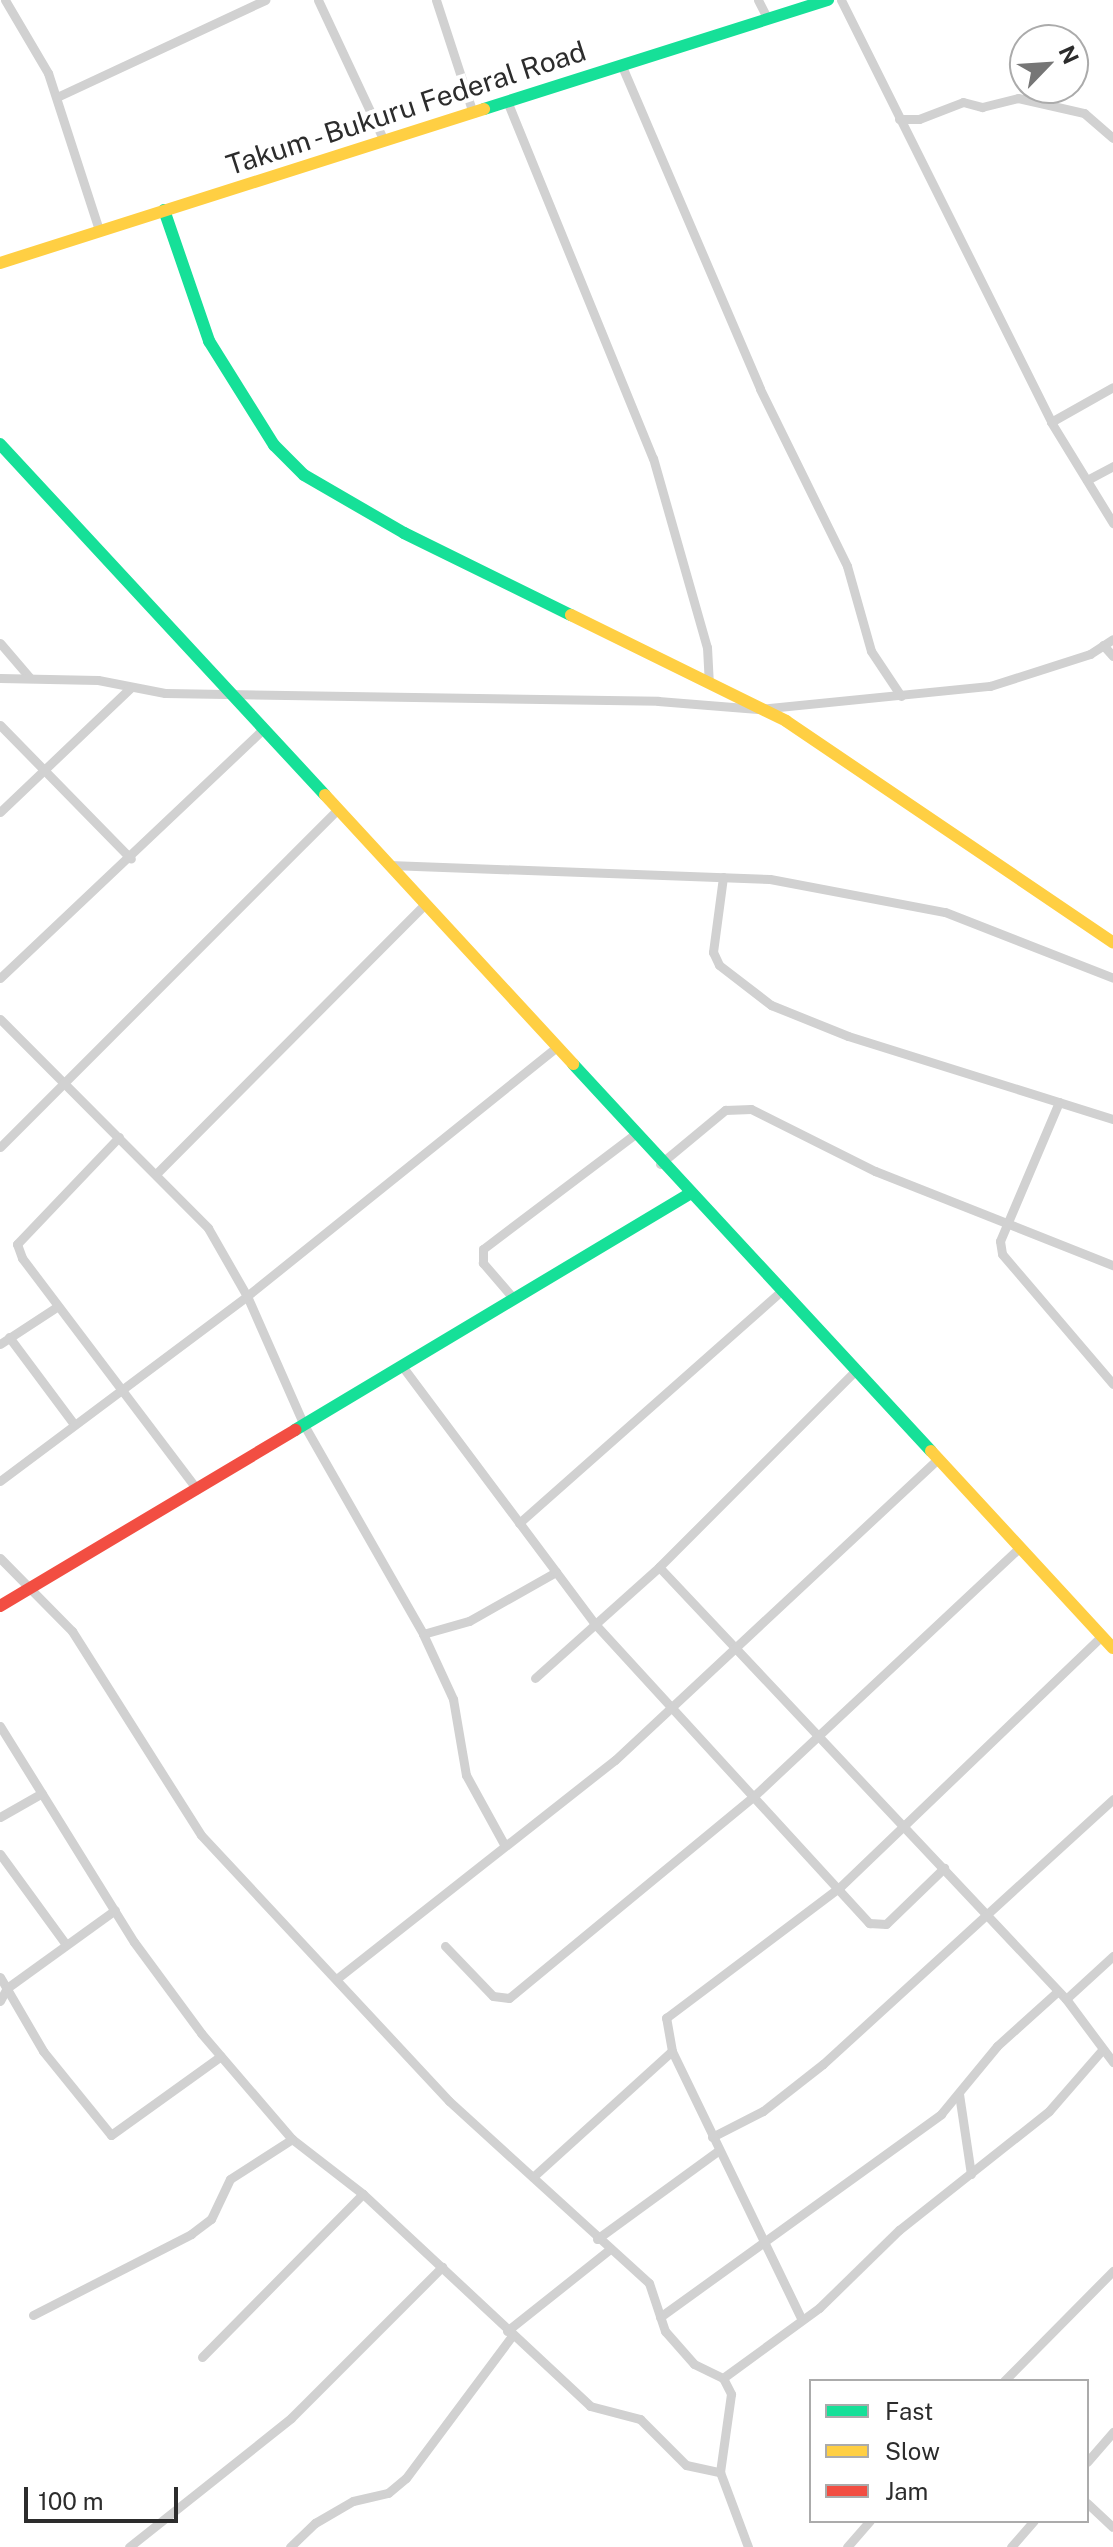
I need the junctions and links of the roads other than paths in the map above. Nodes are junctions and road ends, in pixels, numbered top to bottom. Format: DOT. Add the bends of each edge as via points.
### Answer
graph roads {
  1 [pos="265,0"];
  2 [pos="318,0"];
  3 [pos="436,0"];
  4 [pos="758,0"];
  5 [pos="828,0"];
  6 [pos="841,0"];
  7 [pos="3,1"];
  8 [pos="767,18"];
  9 [pos="621,64"];
  10 [pos="57,97"];
  11 [pos="507,101"];
  12 [pos="473,113"];
  13 [pos="899,119"];
  14 [pos="1113,138"];
  15 [pos="384,141"];
  16 [pos="164,210"];
  17 [pos="99,230"];
  18 [pos="0,263"];
  19 [pos="1113,387"];
  20 [pos="1051,422"];
  21 [pos="1,447"];
  22 [pos="1113,466"];
  23 [pos="1087,480"];
  24 [pos="1113,523"];
  25 [pos="1113,639"];
  26 [pos="0,643"];
  27 [pos="1103,645"];
  28 [pos="1113,656"];
  29 [pos="0,678"];
  30 [pos="30,678"];
  31 [pos="709,681"];
  32 [pos="130,688"];
  33 [pos="225,691"];
  34 [pos="901,696"];
  35 [pos="758,709"];
  36 [pos="0,725"];
  37 [pos="261,731"];
  38 [pos="44,769"];
  39 [pos="336,811"];
  40 [pos="0,812"];
  41 [pos="131,859"];
  42 [pos="385,865"];
  43 [pos="723,877"];
  44 [pos="423,906"];
  45 [pos="1113,942"];
  46 [pos="0,978"];
  47 [pos="1113,978"];
  48 [pos="0,1019"];
  49 [pos="555,1048"];
  50 [pos="63,1084"];
  51 [pos="1059,1102"];
  52 [pos="1113,1119"];
  53 [pos="635,1134"];
  54 [pos="119,1137"];
  55 [pos="0,1147"];
  56 [pos="660,1164"];
  57 [pos="156,1174"];
  58 [pos="690,1194"];
  59 [pos="1012,1221"];
  60 [pos="1113,1265"];
  61 [pos="780,1292"];
  62 [pos="247,1296"];
  63 [pos="514,1299"];
  64 [pos="58,1306"];
  65 [pos="9,1337"];
  66 [pos="0,1344"];
  67 [pos="402,1366"];
  68 [pos="854,1372"];
  69 [pos="1113,1384"];
  70 [pos="122,1385"];
  71 [pos="73,1423"];
  72 [pos="304,1425"];
  73 [pos="936,1461"];
  74 [pos="0,1481"];
  75 [pos="197,1489"];
  76 [pos="519,1523"];
  77 [pos="1019,1548"];
  78 [pos="0,1558"];
  79 [pos="659,1567"];
  80 [pos="556,1572"];
  81 [pos="34,1586"];
  82 [pos="0,1606"];
  83 [pos="595,1624"];
  84 [pos="423,1634"];
  85 [pos="1102,1636"];
  86 [pos="737,1646"];
  87 [pos="1113,1648"];
  88 [pos="535,1678"];
  89 [pos="671,1710"];
  90 [pos="0,1726"];
  91 [pos="822,1733"];
  92 [pos="42,1793"];
  93 [pos="754,1796"];
  94 [pos="1113,1799"];
  95 [pos="0,1817"];
  96 [pos="905,1825"];
  97 [pos="504,1844"];
  98 [pos="0,1854"];
  99 [pos="944,1868"];
  100 [pos="840,1887"];
  101 [pos="115,1910"];
  102 [pos="985,1913"];
  103 [pos="65,1943"];
  104 [pos="445,1946"];
  105 [pos="1113,1956"];
  106 [pos="0,1977"];
  107 [pos="339,1977"];
  108 [pos="7,1988"];
  109 [pos="1058,1991"];
  110 [pos="1066,1999"];
  111 [pos="0,2001"];
  112 [pos="1102,2050"];
  113 [pos="672,2051"];
  114 [pos="221,2056"];
  115 [pos="1113,2062"];
  116 [pos="959,2094"];
  117 [pos="712,2137"];
  118 [pos="292,2139"];
  119 [pos="719,2150"];
  120 [pos="971,2174"];
  121 [pos="534,2176"];
  122 [pos="363,2194"];
  123 [pos="597,2239"];
  124 [pos="769,2240"];
  125 [pos="609,2250"];
  126 [pos="442,2267"];
  127 [pos="1113,2271"];
  128 [pos="33,2315"];
  129 [pos="660,2317"];
  130 [pos="801,2318"];
  131 [pos="510,2334"];
  132 [pos="202,2357"];
  133 [pos="723,2378"];
  134 [pos="1006,2379"];
  135 [pos="1113,2432"];
  136 [pos="1089,2460"];
  137 [pos="720,2472"];
  138 [pos="1089,2505"];
  139 [pos="868,2523"];
  140 [pos="1032,2523"];
  141 [pos="1113,2527"];
  142 [pos="129,2547"];
  143 [pos="290,2547"];
  144 [pos="748,2547"];
  145 [pos="847,2547"];
  146 [pos="1011,2547"];
  1 -- 10 [label="street"];
  2 -- 15 [label="street"];
  3 -- 12 [label="street"];
  4 -- 8 [label="street"];
  5 -- 8 [label="main road, Takum - Bukuru Federal Road"];
  6 -- 13 [label="street"];
  7 -- 10 [label="street"];
  8 -- 9 [label="main road, Takum - Bukuru Federal Road"];
  9 -- 11 [label="main road, Takum - Bukuru Federal Road"];
  9 -- 34 [label="street" via="760,389 847,566 871,651"];
  10 -- 17 [label="street"];
  11 -- 12 [label="main road, Takum - Bukuru Federal Road"];
  11 -- 31 [label="street" via="653,458 707,647"];
  12 -- 15 [label="main road, Takum - Bukuru Federal Road"];
  13 -- 14 [label="street" via="963,102 982,107 1018,98 1084,113"];
  13 -- 20 [label="street"];
  15 -- 16 [label="main road, Takum - Bukuru Federal Road"];
  16 -- 17 [label="main road, Takum - Bukuru Federal Road"];
  16 -- 31 [label="main road" via="209,341 284,458 404,533"];
  17 -- 18 [label="main road, Takum - Bukuru Federal Road"];
  19 -- 20 [label="street"];
  20 -- 23 [label="street"];
  21 -- 33 [label="main road"];
  22 -- 23 [label="street"];
  23 -- 24 [label="street"];
  25 -- 27 [label="street"];
  26 -- 30 [label="street"];
  27 -- 28 [label="street"];
  27 -- 34 [label="street" via="990,686"];
  29 -- 30 [label="street"];
  30 -- 32 [label="street"];
  31 -- 35 [label="main road"];
  32 -- 33 [label="street"];
  32 -- 38 [label="street"];
  33 -- 35 [label="street"];
  33 -- 37 [label="main road"];
  34 -- 35 [label="street"];
  35 -- 45 [label="main road" via="812,737 998,870"];
  36 -- 38 [label="street"];
  37 -- 39 [label="main road"];
  37 -- 41 [label="street"];
  38 -- 40 [label="street"];
  38 -- 41 [label="street"];
  39 -- 42 [label="main road"];
  39 -- 50 [label="street"];
  41 -- 46 [label="street"];
  42 -- 43 [label="street"];
  42 -- 44 [label="main road"];
  43 -- 47 [label="street" via="784,881 945,912"];
  43 -- 51 [label="street" via="713,952 719,965 771,1005 848,1036"];
  44 -- 49 [label="main road"];
  44 -- 57 [label="street"];
  48 -- 50 [label="street"];
  49 -- 53 [label="main road"];
  49 -- 62 [label="street"];
  50 -- 54 [label="street"];
  50 -- 55 [label="street"];
  51 -- 52 [label="street"];
  51 -- 59 [label="street"];
  53 -- 56 [label="main road"];
  53 -- 63 [label="street" via="483,1249 483,1263"];
  54 -- 57 [label="street"];
  54 -- 64 [label="street" via="17,1244"];
  56 -- 58 [label="main road"];
  56 -- 59 [label="street" via="725,1110 751,1109 875,1171 988,1219"];
  57 -- 62 [label="street" via="208,1228"];
  58 -- 61 [label="main road"];
  58 -- 63 [label="main road"];
  59 -- 60 [label="street" via="1052,1246"];
  59 -- 69 [label="street" via="1000,1241 1002,1254"];
  61 -- 68 [label="main road"];
  61 -- 76 [label="street"];
  62 -- 70 [label="street"];
  62 -- 72 [label="street"];
  63 -- 67 [label="main road"];
  64 -- 65 [label="street"];
  64 -- 70 [label="street"];
  65 -- 66 [label="street"];
  65 -- 71 [label="street"];
  67 -- 72 [label="main road"];
  67 -- 76 [label="street"];
  68 -- 73 [label="main road"];
  68 -- 79 [label="street"];
  70 -- 71 [label="street"];
  70 -- 75 [label="street"];
  71 -- 74 [label="street"];
  72 -- 75 [label="main road"];
  72 -- 84 [label="street"];
  73 -- 77 [label="main road"];
  73 -- 86 [label="street"];
  75 -- 81 [label="main road"];
  76 -- 80 [label="street"];
  77 -- 85 [label="main road"];
  77 -- 91 [label="street"];
  78 -- 81 [label="street"];
  79 -- 83 [label="street"];
  79 -- 86 [label="street"];
  80 -- 83 [label="street"];
  80 -- 84 [label="street" via="469,1621"];
  81 -- 82 [label="main road"];
  81 -- 107 [label="street" via="72,1631 201,1835"];
  83 -- 88 [label="street"];
  83 -- 89 [label="street"];
  84 -- 97 [label="street" via="453,1699 466,1775"];
  85 -- 87 [label="main road"];
  85 -- 96 [label="street"];
  86 -- 89 [label="street"];
  86 -- 91 [label="street"];
  89 -- 93 [label="street"];
  89 -- 97 [label="street"];
  90 -- 92 [label="street"];
  91 -- 93 [label="street"];
  91 -- 96 [label="street"];
  92 -- 95 [label="street"];
  92 -- 101 [label="street"];
  93 -- 100 [label="street"];
  93 -- 104 [label="street" via="509,1998 493,1996"];
  94 -- 102 [label="street"];
  96 -- 99 [label="street"];
  96 -- 100 [label="street"];
  97 -- 107 [label="street"];
  98 -- 103 [label="street"];
  99 -- 100 [label="street" via="880,1927"];
  99 -- 102 [label="street"];
  100 -- 113 [label="street" via="671,2011 665,2026"];
  101 -- 103 [label="street"];
  101 -- 114 [label="street"];
  102 -- 109 [label="street"];
  102 -- 117 [label="street" via="823,2064 763,2111"];
  103 -- 108 [label="street"];
  105 -- 110 [label="street"];
  106 -- 108 [label="street"];
  107 -- 121 [label="street" via="449,2101"];
  108 -- 111 [label="street"];
  108 -- 114 [label="street" via="43,2051 111,2135"];
  109 -- 110 [label="street"];
  109 -- 116 [label="street" via="997,2046"];
  110 -- 112 [label="street"];
  112 -- 115 [label="street"];
  112 -- 120 [label="street" via="1049,2111"];
  113 -- 117 [label="street"];
  113 -- 121 [label="street"];
  114 -- 118 [label="street"];
  116 -- 120 [label="street"];
  116 -- 124 [label="street" via="941,2114"];
  117 -- 119 [label="street"];
  118 -- 122 [label="street"];
  118 -- 128 [label="street" via="230,2179 211,2219 191,2234"];
  119 -- 123 [label="street"];
  119 -- 124 [label="street"];
  120 -- 130 [label="street"];
  121 -- 123 [label="street"];
  122 -- 126 [label="street"];
  122 -- 132 [label="street"];
  123 -- 125 [label="street"];
  124 -- 129 [label="street"];
  124 -- 130 [label="street"];
  125 -- 129 [label="street" via="649,2283"];
  125 -- 131 [label="street"];
  126 -- 131 [label="street"];
  126 -- 142 [label="street" via="291,2418"];
  127 -- 134 [label="street"];
  129 -- 133 [label="street" via="680,2350"];
  130 -- 133 [label="street"];
  131 -- 137 [label="street" via="590,2406 640,2419 686,2465"];
  131 -- 143 [label="street" via="406,2478 388,2493 353,2501 315,2523"];
  133 -- 137 [label="street" via="732,2401"];
  135 -- 136 [label="street"];
  137 -- 144 [label="street"];
  138 -- 141 [label="street"];
  139 -- 145 [label="street"];
  140 -- 146 [label="street"];
}
